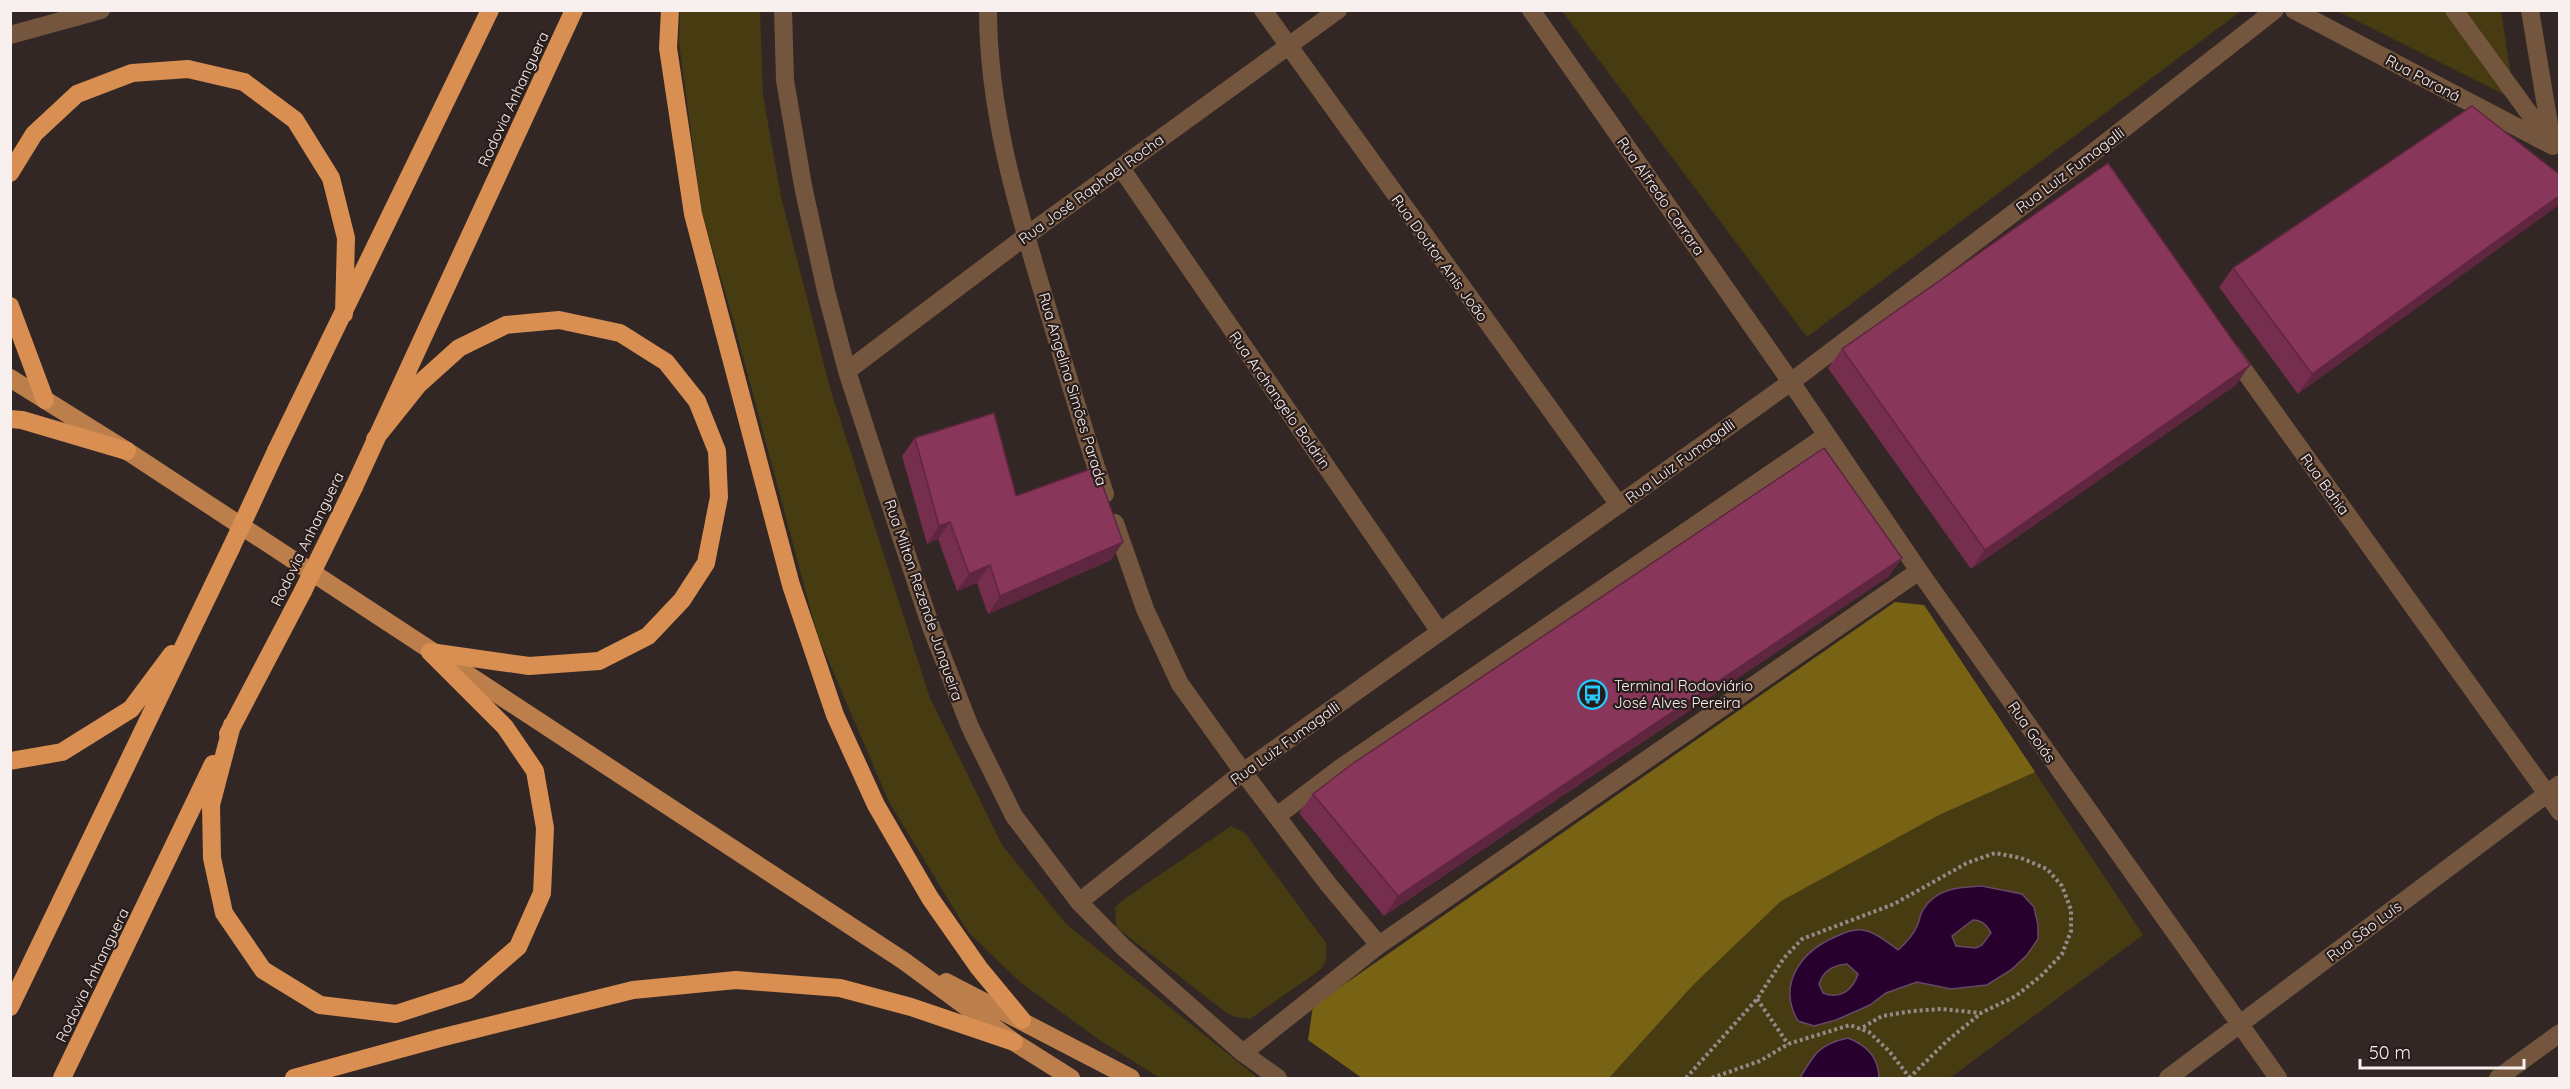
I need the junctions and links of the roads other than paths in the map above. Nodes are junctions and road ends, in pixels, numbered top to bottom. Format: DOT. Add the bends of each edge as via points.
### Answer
graph roads {
  1 [pos="101,10"];
  2 [pos="490,10"];
  3 [pos="574,10"];
  4 [pos="670,10"];
  5 [pos="783,10"];
  6 [pos="988,10"];
  7 [pos="1263,10"];
  8 [pos="1338,10"];
  9 [pos="1531,10"];
  10 [pos="2275,10"];
  11 [pos="2294,10"];
  12 [pos="2454,10"];
  13 [pos="2530,10"];
  14 [pos="10,35"];
  15 [pos="1288,46"];
  16 [pos="2556,151"];
  17 [pos="1121,168"];
  18 [pos="10,173"];
  19 [pos="1026,236"];
  20 [pos="10,306"];
  21 [pos="344,314"];
  22 [pos="2220,337"];
  23 [pos="848,371"];
  24 [pos="10,378"];
  25 [pos="1791,382"];
  26 [pos="45,400"];
  27 [pos="10,419"];
  28 [pos="1827,435"];
  29 [pos="375,439"];
  30 [pos="127,451"];
  31 [pos="1619,505"];
  32 [pos="1919,572"];
  33 [pos="198,619"];
  34 [pos="1440,632"];
  35 [pos="430,652"];
  36 [pos="232,725"];
  37 [pos="10,761"];
  38 [pos="1243,772"];
  39 [pos="2553,789"];
  40 [pos="2559,812"];
  41 [pos="1277,816"];
  42 [pos="1079,902"];
  43 [pos="1379,945"];
  44 [pos="904,961"];
  45 [pos="10,1006"];
  46 [pos="1022,1020"];
  47 [pos="2239,1027"];
  48 [pos="2559,1033"];
  49 [pos="1014,1042"];
  50 [pos="1243,1053"];
  51 [pos="62,1078"];
  52 [pos="294,1078"];
  53 [pos="1071,1078"];
  54 [pos="1131,1078"];
  55 [pos="1278,1078"];
  56 [pos="2168,1078"];
  57 [pos="2278,1078"];
  58 [pos="2498,1078"];
  1 -- 14 [label="street"];
  2 -- 21 [label="highway"];
  3 -- 29 [label="highway, Rodovia Anhanguera"];
  4 -- 46 [label="highway" via="668,48 693,214 791,585 835,715 876,805 930,898"];
  5 -- 23 [label="street, Rua Milton Rezende Junqueira" via="785,80 803,186"];
  6 -- 19 [label="street, Rua Angelina Simões Parada" via="991,85"];
  7 -- 15 [label="street, Rua Doutor Anis João"];
  8 -- 15 [label="street, Rua José Raphael Rocha"];
  9 -- 25 [label="street, Rua Alfredo Carrara"];
  10 -- 25 [label="street, Rua Luiz Fumagalli" via="2094,160"];
  11 -- 16 [label="street, Rua Paraná"];
  12 -- 16 [label="street"];
  13 -- 16 [label="street"];
  15 -- 17 [label="street, Rua José Raphael Rocha"];
  15 -- 31 [label="street, Rua Doutor Anis João"];
  17 -- 19 [label="street, Rua José Raphael Rocha"];
  17 -- 34 [label="street, Rua Archangelo Boldrin"];
  18 -- 21 [label="highway" via="34,134 77,94 132,73 165,70 188,69 244,82 295,120 331,178 346,238"];
  19 -- 23 [label="street, Rua José Raphael Rocha"];
  19 -- 38 [label="street, Rua Angelina Simões Parada" via="1088,441 1145,609 1180,684"];
  20 -- 26 [label="highway"];
  21 -- 33 [label="highway, bridge"];
  22 -- 39 [label="street, Rua Bahia"];
  23 -- 42 [label="street, Rua Milton Rezende Junqueira" via="931,627 970,727 1014,816"];
  24 -- 26 [label="main road"];
  25 -- 28 [label="street, Rua Goiás"];
  25 -- 31 [label="street, Rua Luiz Fumagalli"];
  26 -- 30 [label="main road"];
  27 -- 30 [label="highway"];
  28 -- 32 [label="street, Rua Goiás"];
  28 -- 41 [label="street" via="1339,769"];
  29 -- 35 [label="highway" via="419,384 459,348 506,325 559,320 620,333 666,362 697,401 717,451 719,496 706,563 682,600 648,636 599,661 529,666"];
  29 -- 36 [label="highway, Rodovia Anhanguera, bridge" via="303,591"];
  30 -- 35 [label="main road"];
  31 -- 34 [label="street, Rua Luiz Fumagalli"];
  32 -- 43 [label="street"];
  32 -- 47 [label="street, Rua Goiás"];
  33 -- 37 [label="highway" via="130,709 62,752"];
  33 -- 45 [label="highway"];
  34 -- 38 [label="street, Rua Luiz Fumagalli"];
  35 -- 36 [label="highway" via="505,727 535,771 545,828 542,893 518,946 467,991 396,1014 320,1005 263,970 224,913 212,858 211,805"];
  35 -- 44 [label="main road"];
  36 -- 51 [label="highway, Rodovia Anhanguera"];
  38 -- 41 [label="street, Rua Angelina Simões Parada"];
  38 -- 42 [label="street, Rua Luiz Fumagalli"];
  39 -- 40 [label="street, Rua Bahia"];
  39 -- 47 [label="street, Rua São Luís"];
  41 -- 43 [label="street, Rua Angelina Simões Parada"];
  42 -- 50 [label="street, Rua Milton Rezende Junqueira"];
  43 -- 50 [label="street"];
  44 -- 46 [label="main road"];
  44 -- 49 [label="main road"];
  46 -- 54 [label="main road"];
  47 -- 56 [label="street, Rua São Luís"];
  47 -- 57 [label="street, Rua Goiás"];
  48 -- 58 [label="street"];
  49 -- 52 [label="highway" via="840,988 736,980 633,990"];
  49 -- 53 [label="main road"];
  50 -- 55 [label="street, Rua Milton Rezende Junqueira"];
}
